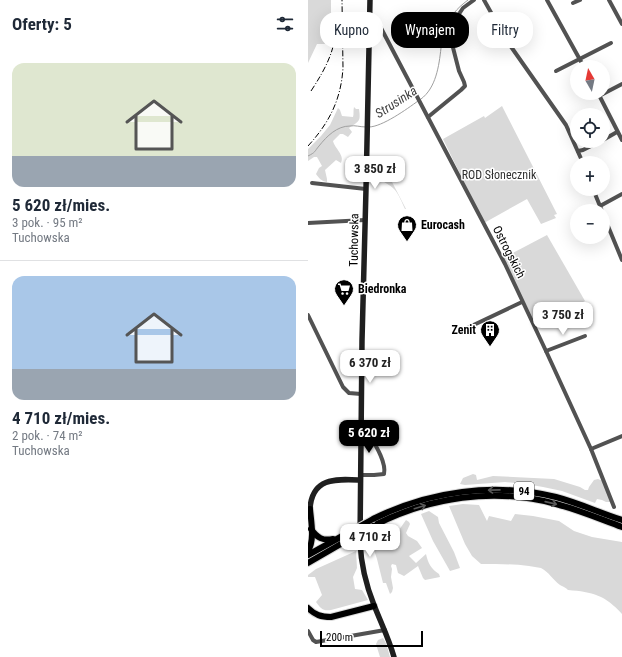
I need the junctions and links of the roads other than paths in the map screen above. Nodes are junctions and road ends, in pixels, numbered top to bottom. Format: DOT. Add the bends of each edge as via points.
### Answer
graph roads {
  1 [pos="370,0"];
  2 [pos="474,0"];
  3 [pos="484,0"];
  4 [pos="547,0"];
  5 [pos="580,0"];
  6 [pos="609,0"];
  7 [pos="573,3"];
  8 [pos="369,12"];
  9 [pos="622,24"];
  10 [pos="383,32"];
  11 [pos="611,43"];
  12 [pos="369,48"];
  13 [pos="580,59"];
  14 [pos="556,71"];
  15 [pos="622,84"];
  16 [pos="610,90"];
  17 [pos="601,100"];
  18 [pos="428,117"];
  19 [pos="618,132"];
  20 [pos="610,136"];
  21 [pos="622,140"];
  22 [pos="587,148"];
  23 [pos="578,151"];
  24 [pos="580,156"];
  25 [pos="312,184"];
  26 [pos="366,189"];
  27 [pos="622,194"];
  28 [pos="604,204"];
  29 [pos="365,220"];
  30 [pos="308,222"];
  31 [pos="610,231"];
  32 [pos="622,260"];
  33 [pos="522,302"];
  34 [pos="308,315"];
  35 [pos="463,330"];
  36 [pos="585,336"];
  37 [pos="546,351"];
  38 [pos="361,394"];
  39 [pos="361,429"];
  40 [pos="622,436"];
  41 [pos="591,449"];
  42 [pos="360,477"];
  43 [pos="614,507"];
  44 [pos="309,509"];
  45 [pos="622,520"];
  46 [pos="622,527"];
  47 [pos="311,529"];
  48 [pos="346,534"];
  49 [pos="308,551"];
  50 [pos="308,561"];
  51 [pos="374,606"];
  52 [pos="308,608"];
  53 [pos="385,630"];
  54 [pos="308,631"];
  55 [pos="394,657"];
  1 -- 8 [label="street, Tuchowska"];
  2 -- 18 [label="street" via="457,17 450,36 465,86"];
  3 -- 23 [label="street" via="507,41 566,125"];
  4 -- 13 [label="street"];
  5 -- 7 [label="street"];
  6 -- 9 [label="street"];
  10 -- 18 [label="street, Ostrogskich"];
  11 -- 13 [label="street"];
  12 -- 26 [label="street, Tuchowska"];
  13 -- 14 [label="street"];
  15 -- 16 [label="street"];
  17 -- 19 [label="street"];
  18 -- 33 [label="street, Ostrogskich"];
  19 -- 20 [label="street"];
  19 -- 21 [label="street"];
  22 -- 23 [label="street"];
  23 -- 24 [label="street"];
  25 -- 26 [label="street"];
  26 -- 29 [label="street, Tuchowska"];
  27 -- 28 [label="street"];
  29 -- 30 [label="street"];
  29 -- 38 [label="street, Tuchowska"];
  31 -- 32 [label="street"];
  33 -- 35 [label="street"];
  33 -- 37 [label="street, Ostrogskich"];
  34 -- 38 [label="street" via="343,387 348,393"];
  36 -- 37 [label="street"];
  37 -- 41 [label="street, Ostrogskich"];
  38 -- 39 [label="street, Tuchowska"];
  39 -- 42 [label="street, Tuchowska"];
  39 -- 42 [label="street" via="366,429 385,470 381,475"];
  40 -- 41 [label="street"];
  41 -- 43 [label="street, Ostrogskich"];
  42 -- 44 [label="street" via="333,480 319,486 314,492"];
  42 -- 51 [label="street, Tuchowska" via="360,547 365,578"];
  44 -- 47 [label="main road"];
  45 -- 48 [label="main road, 94, one-way, bridge" via="557,498 501,489 431,497 393,509"];
  50 -- 46 [label="main road, 94, one-way, bridge" via="401,513 457,498 512,496 555,503"];
  47 -- 48 [label="main road" via="316,536 323,539"];
  47 -- 49 [label="main road" via="311,545"];
  48 -- 50 [label="main road, 94"];
  51 -- 52 [label="main road" via="331,617 316,615"];
  51 -- 53 [label="street, Tuchowska"];
  53 -- 54 [label="street" via="321,642 316,642"];
  53 -- 55 [label="street, Tuchowska"];
}
